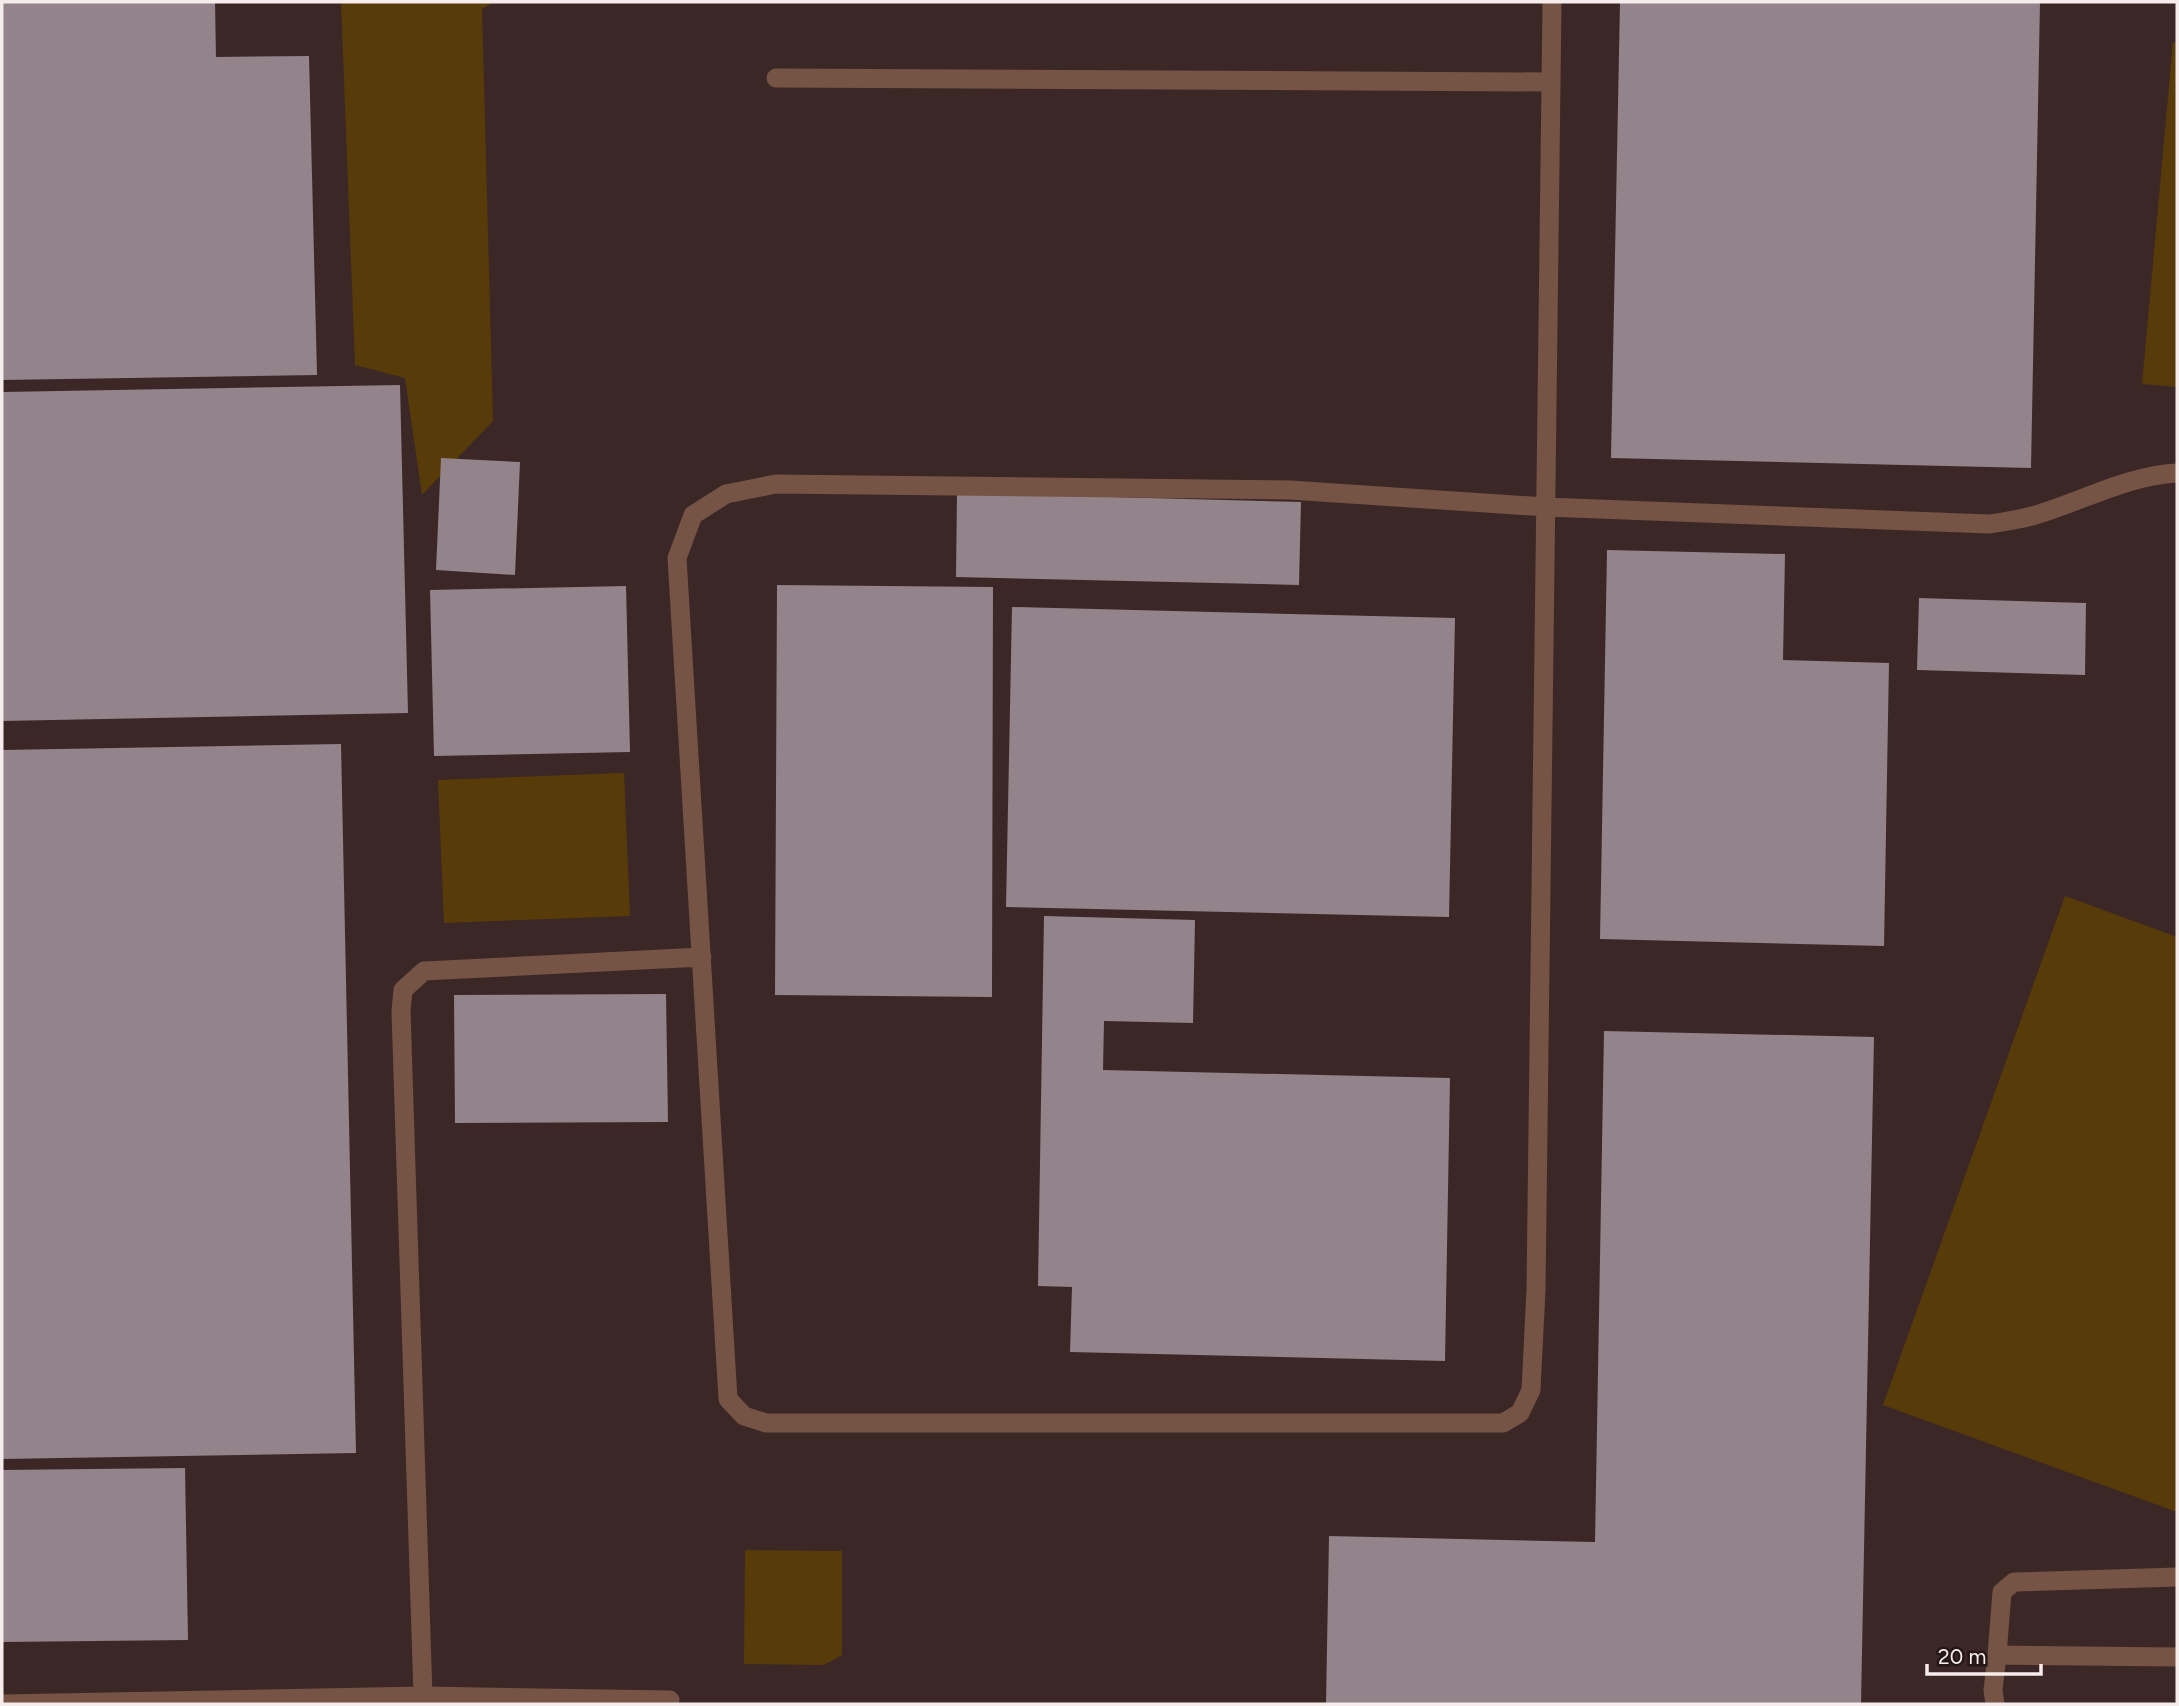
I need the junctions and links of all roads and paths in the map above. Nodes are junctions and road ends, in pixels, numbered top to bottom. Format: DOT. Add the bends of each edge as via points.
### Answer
graph roads {
  1 [pos="1552,2"];
  2 [pos="776,78"];
  3 [pos="1549,82"];
  4 [pos="2177,473"];
  5 [pos="1546,507"];
  6 [pos="702,957"];
  7 [pos="2177,1577"];
  8 [pos="1997,1655"];
  9 [pos="2177,1657"];
  10 [pos="423,1696"];
  11 [pos="670,1700"];
  12 [pos="2,1704"];
  13 [pos="1995,1704"];
  1 -- 3 [label="lane"];
  2 -- 3 [label="lane"];
  3 -- 5 [label="lane"];
  4 -- 5 [label="lane" via="2154,474 2031,517 1989,524"];
  5 -- 6 [label="lane" via="1290,489 776,484 726,494 693,515 677,558"];
  5 -- 6 [label="lane" via="1536,1290 1531,1390 1520,1413 1503,1423 766,1423 744,1416 728,1399"];
  6 -- 10 [label="lane" via="424,971 404,990 401,1011"];
  7 -- 8 [label="lane" via="2014,1582 2002,1592"];
  8 -- 9 [label="lane"];
  8 -- 13 [label="lane"];
  10 -- 11 [label="lane"];
  10 -- 12 [label="lane"];
}
